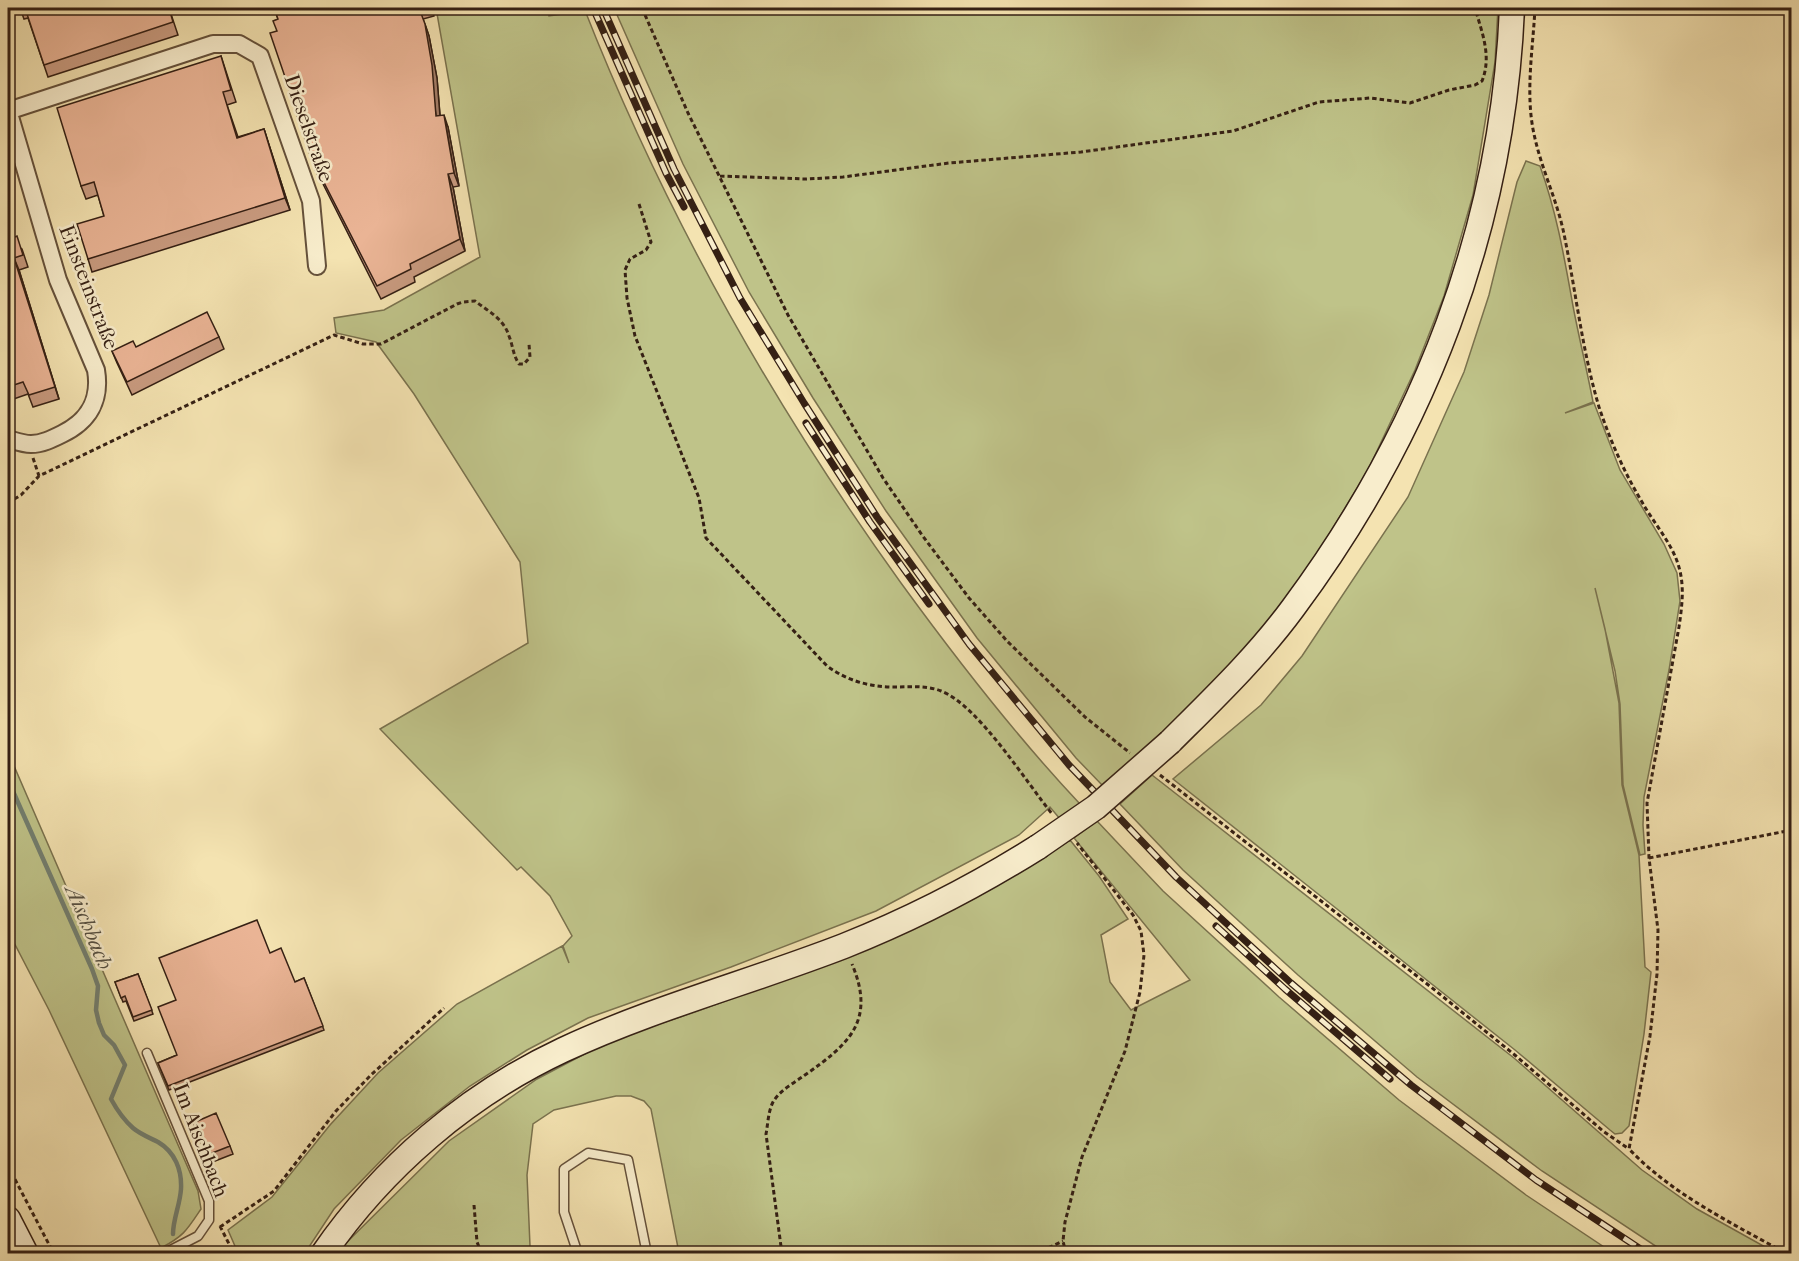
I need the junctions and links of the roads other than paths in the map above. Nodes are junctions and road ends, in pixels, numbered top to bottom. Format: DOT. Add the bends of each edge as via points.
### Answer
graph roads {
  1 [pos="1512,8"];
  2 [pos="8,111"];
  3 [pos="317,266"];
  4 [pos="8,439"];
  5 [pos="147,1053"];
  6 [pos="8,1219"];
  7 [pos="26,1254"];
  8 [pos="164,1254"];
  9 [pos="323,1254"];
  10 [pos="578,1254"];
  11 [pos="647,1254"];
  1 -- 9 [label="main road, bridge" via="1501,123 1483,214 1456,305 1415,405 1379,478 1334,549 1292,609 1230,682 1096,807 1038,847 949,899 900,923 562,1050 477,1099 399,1164 365,1199"];
  2 -- 3 [label="street, Dieselstraße" via="213,44 239,44 260,56 311,201"];
  2 -- 4 [label="street, Einsteinstraße" via="57,280 98,382 90,413 73,429 31,444"];
  5 -- 8 [label="lane, Im Aischbach" via="209,1201 209,1220 198,1236"];
  6 -- 7 [label="main road"];
  10 -- 11 [label="lane" via="564,1212 564,1169 588,1153 628,1160"];
}
